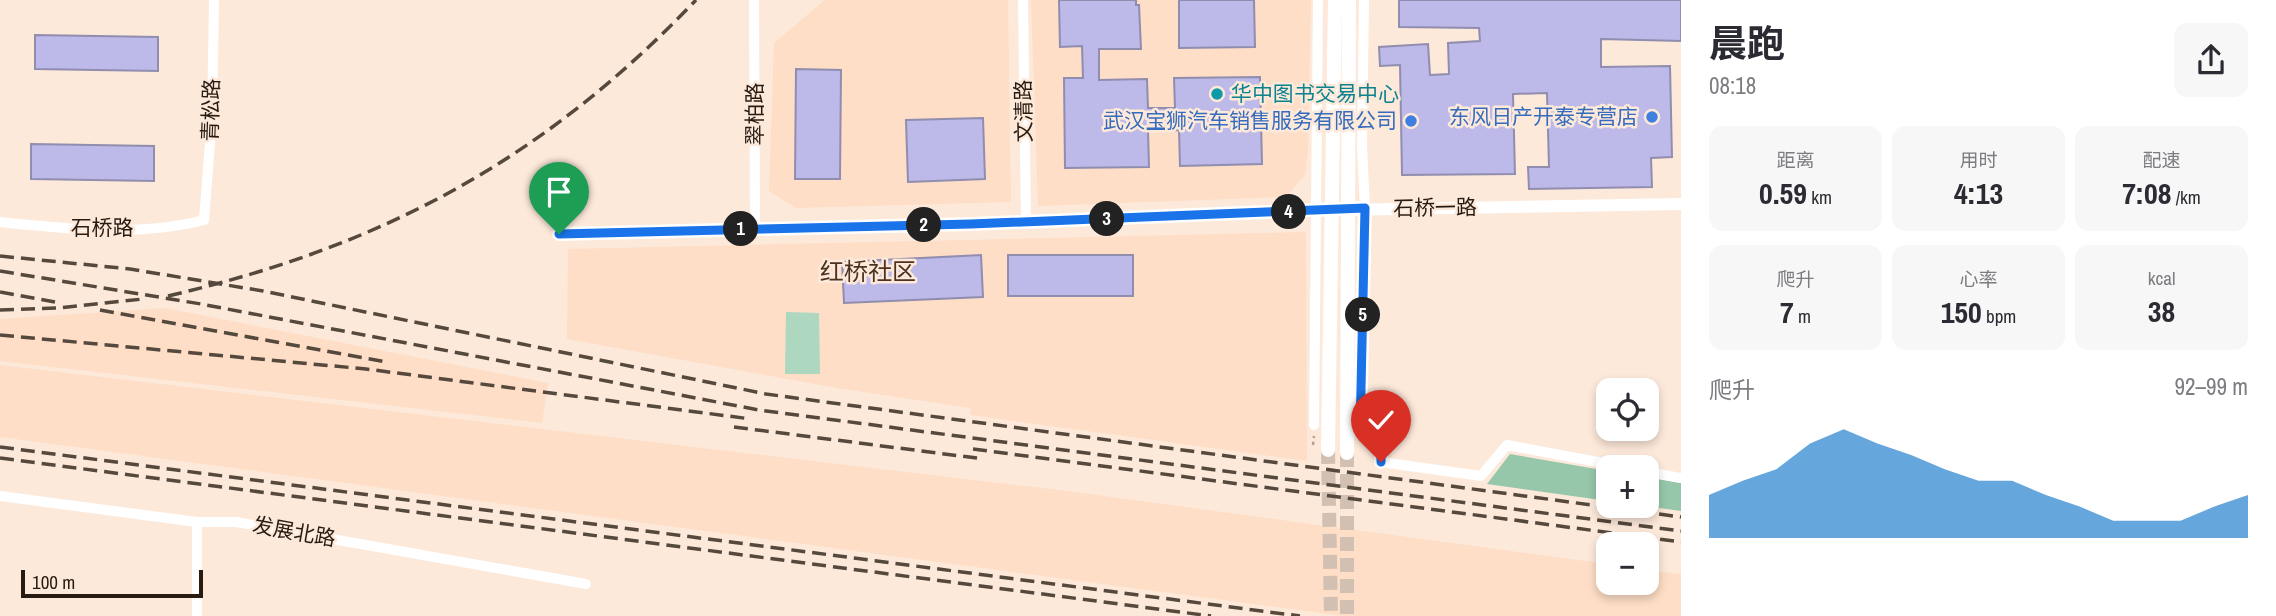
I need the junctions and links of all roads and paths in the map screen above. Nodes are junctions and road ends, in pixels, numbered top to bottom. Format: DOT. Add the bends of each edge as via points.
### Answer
graph roads {
  1 [pos="214,0"];
  2 [pos="754,0"];
  3 [pos="1023,0"];
  4 [pos="1318,0"];
  5 [pos="1335,0"];
  6 [pos="1349,0"];
  7 [pos="1364,0"];
  8 [pos="1681,204"];
  9 [pos="1365,208"];
  10 [pos="1339,210"];
  11 [pos="1314,211"];
  12 [pos="204,220"];
  13 [pos="0,222"];
  14 [pos="1026,222"];
  15 [pos="755,229"];
  16 [pos="559,234"];
  17 [pos="1314,425"];
  18 [pos="1328,450"];
  19 [pos="1347,453"];
  20 [pos="1596,462"];
  21 [pos="1659,473"];
  22 [pos="1677,476"];
  23 [pos="0,496"];
  24 [pos="197,523"];
  25 [pos="586,584"];
  26 [pos="197,616"];
  1 -- 12 [label="street, 青松路"];
  2 -- 15 [label="street, 翠柏路"];
  3 -- 14 [label="street, 文清路"];
  4 -- 11 [label="street"];
  5 -- 10 [label="main road"];
  6 -- 10 [label="main road"];
  7 -- 9 [label="street"];
  8 -- 9 [label="street, 石桥一路"];
  9 -- 10 [label="street, 石桥一路"];
  9 -- 20 [label="street" via="1360,433 1381,433 1381,462 1481,476 1507,445"];
  10 -- 11 [label="street, 石桥一路"];
  10 -- 18 [label="main road"];
  10 -- 19 [label="main road"];
  11 -- 14 [label="street, 石桥一路"];
  11 -- 17 [label="street"];
  12 -- 13 [label="street, 石桥路" via="129,230"];
  14 -- 15 [label="street, 石桥一路"];
  15 -- 16 [label="street, 石桥一路"];
  21 -- 22 [label="street"];
  23 -- 24 [label="street, 发展北路"];
  24 -- 25 [label="street, 发展北路" via="236,522"];
  24 -- 26 [label="street"];
}
